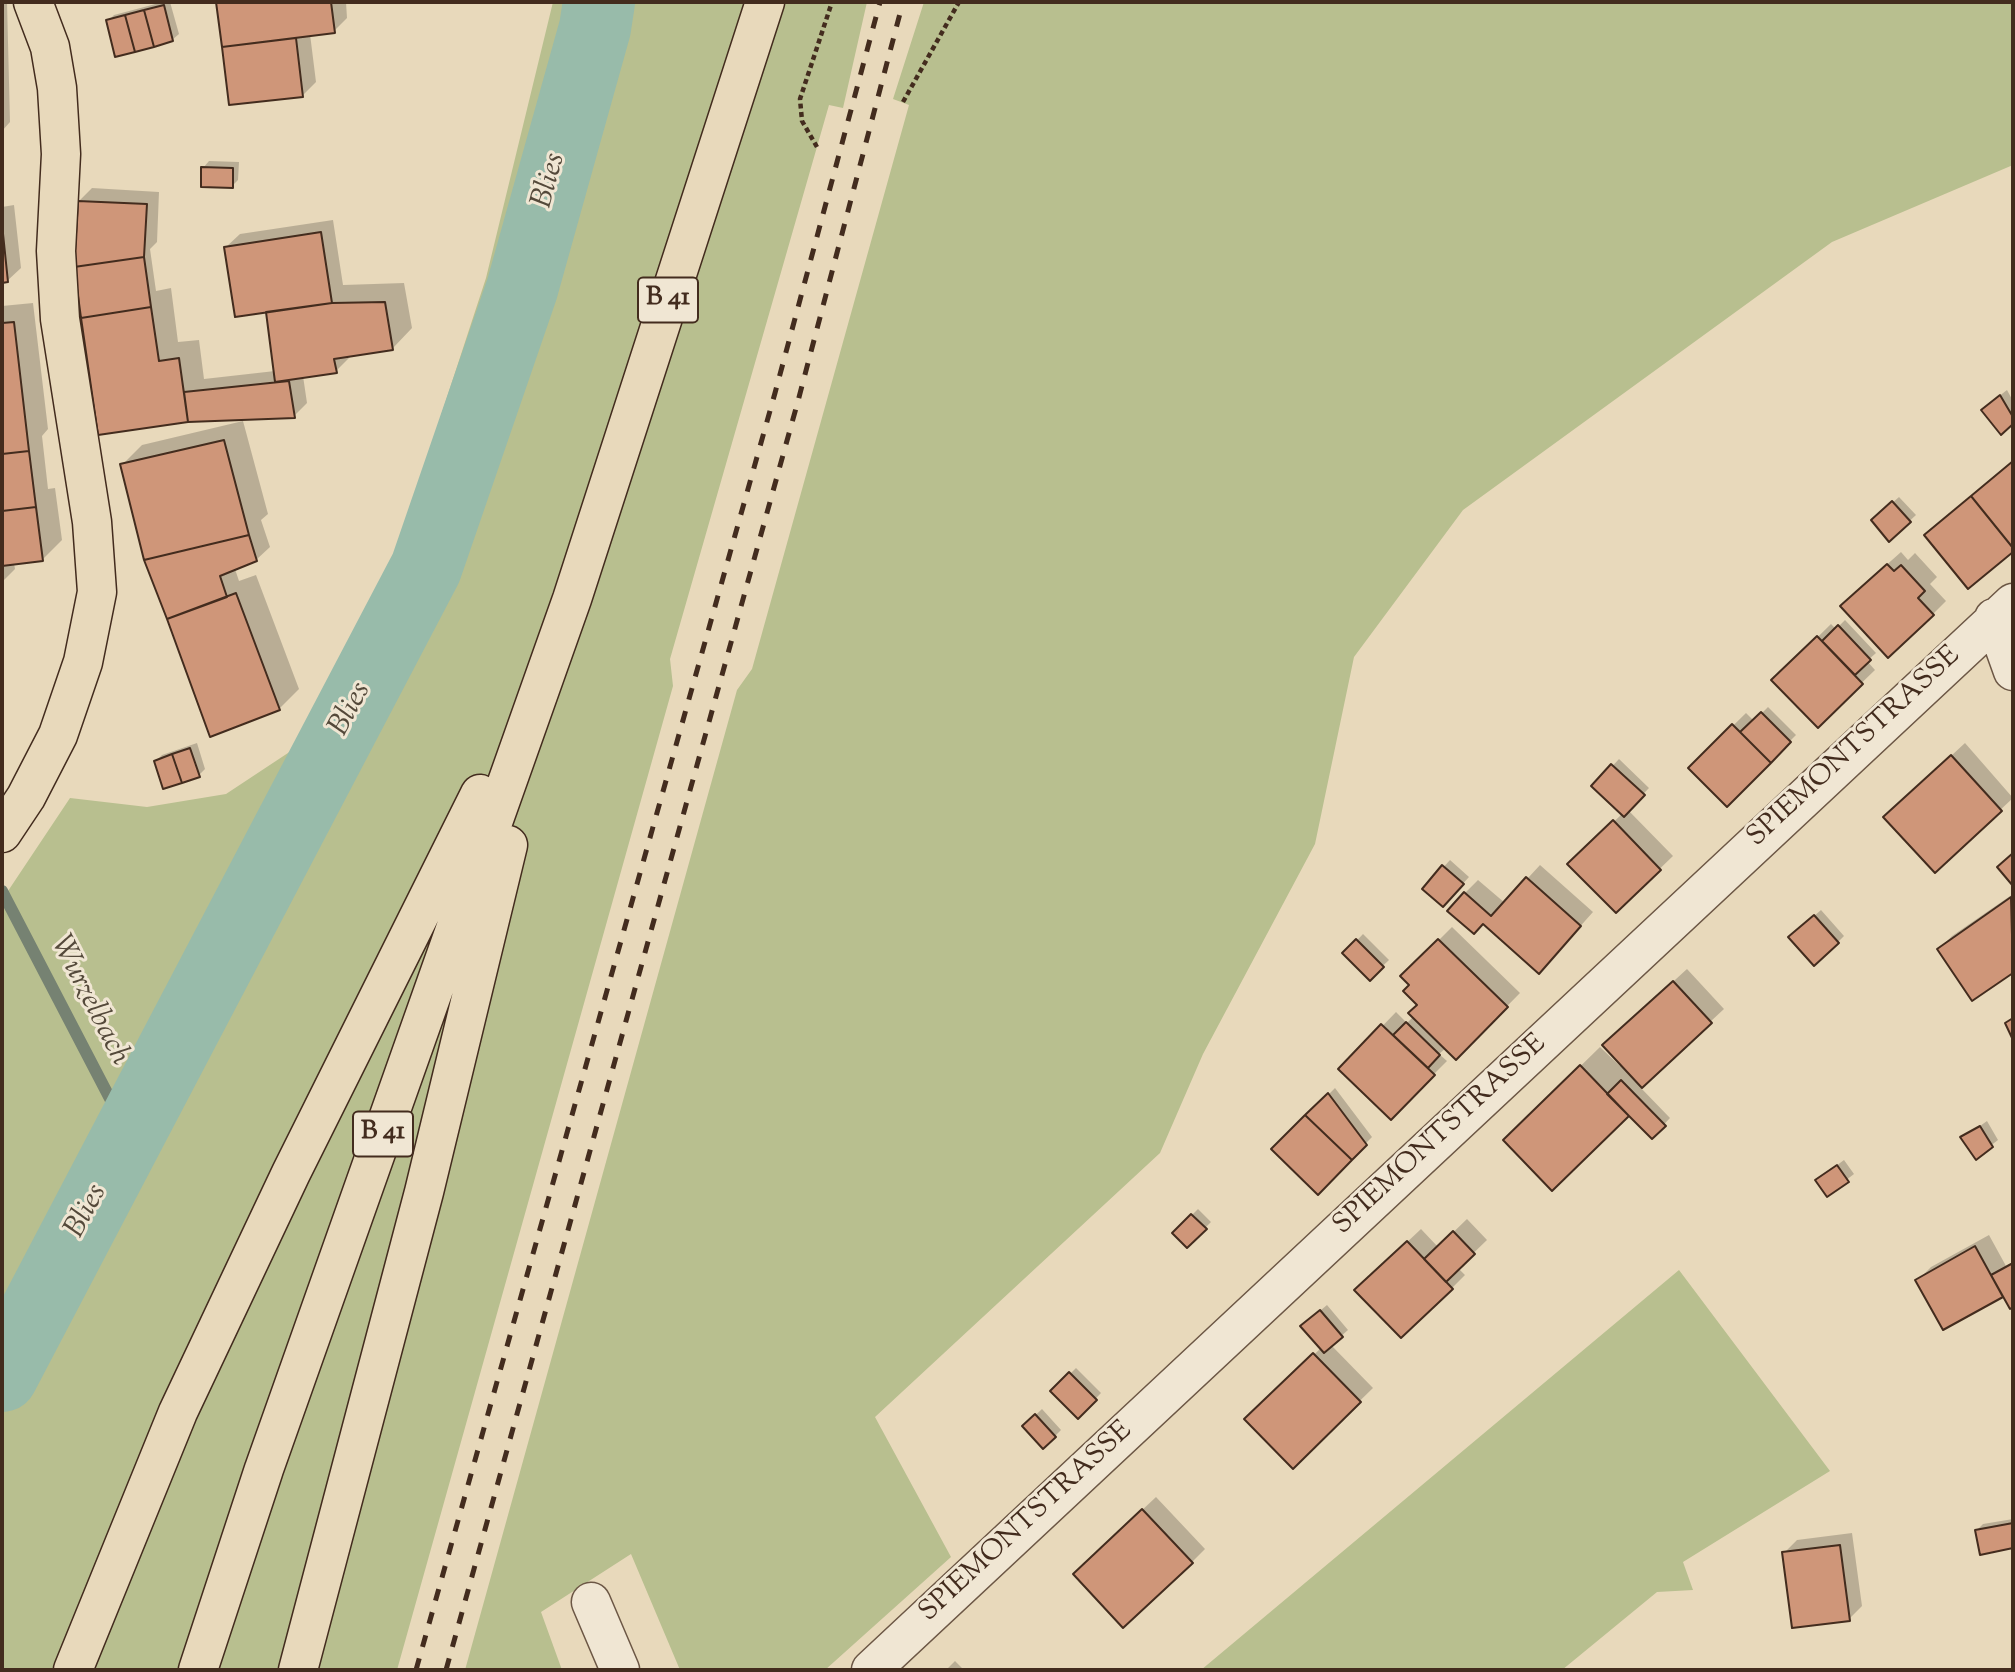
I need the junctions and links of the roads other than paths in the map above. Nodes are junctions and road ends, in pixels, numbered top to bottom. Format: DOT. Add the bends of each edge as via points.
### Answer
graph roads {
  1 [pos="33,2"];
  2 [pos="765,2"];
  3 [pos="572,599"];
  4 [pos="2004,610"];
  5 [pos="2013,671"];
  6 [pos="2,832"];
  7 [pos="591,1602"];
  8 [pos="73,1670"];
  9 [pos="198,1670"];
  10 [pos="298,1670"];
  11 [pos="620,1670"];
  12 [pos="871,1670"];
  1 -- 6 [label="main road" via="50,47 57,88 60,319 92,522 97,592 83,662 58,735"];
  2 -- 3 [label="main road, B 41"];
  3 -- 8 [label="main road" via="178,1412"];
  3 -- 9 [label="main road, B 41" via="264,1469"];
  3 -- 10 [label="main road" via="424,1192"];
  4 -- 5 [label="street"];
  4 -- 12 [label="street, SPIEMONTSTRASSE"];
  7 -- 11 [label="street"];
}
